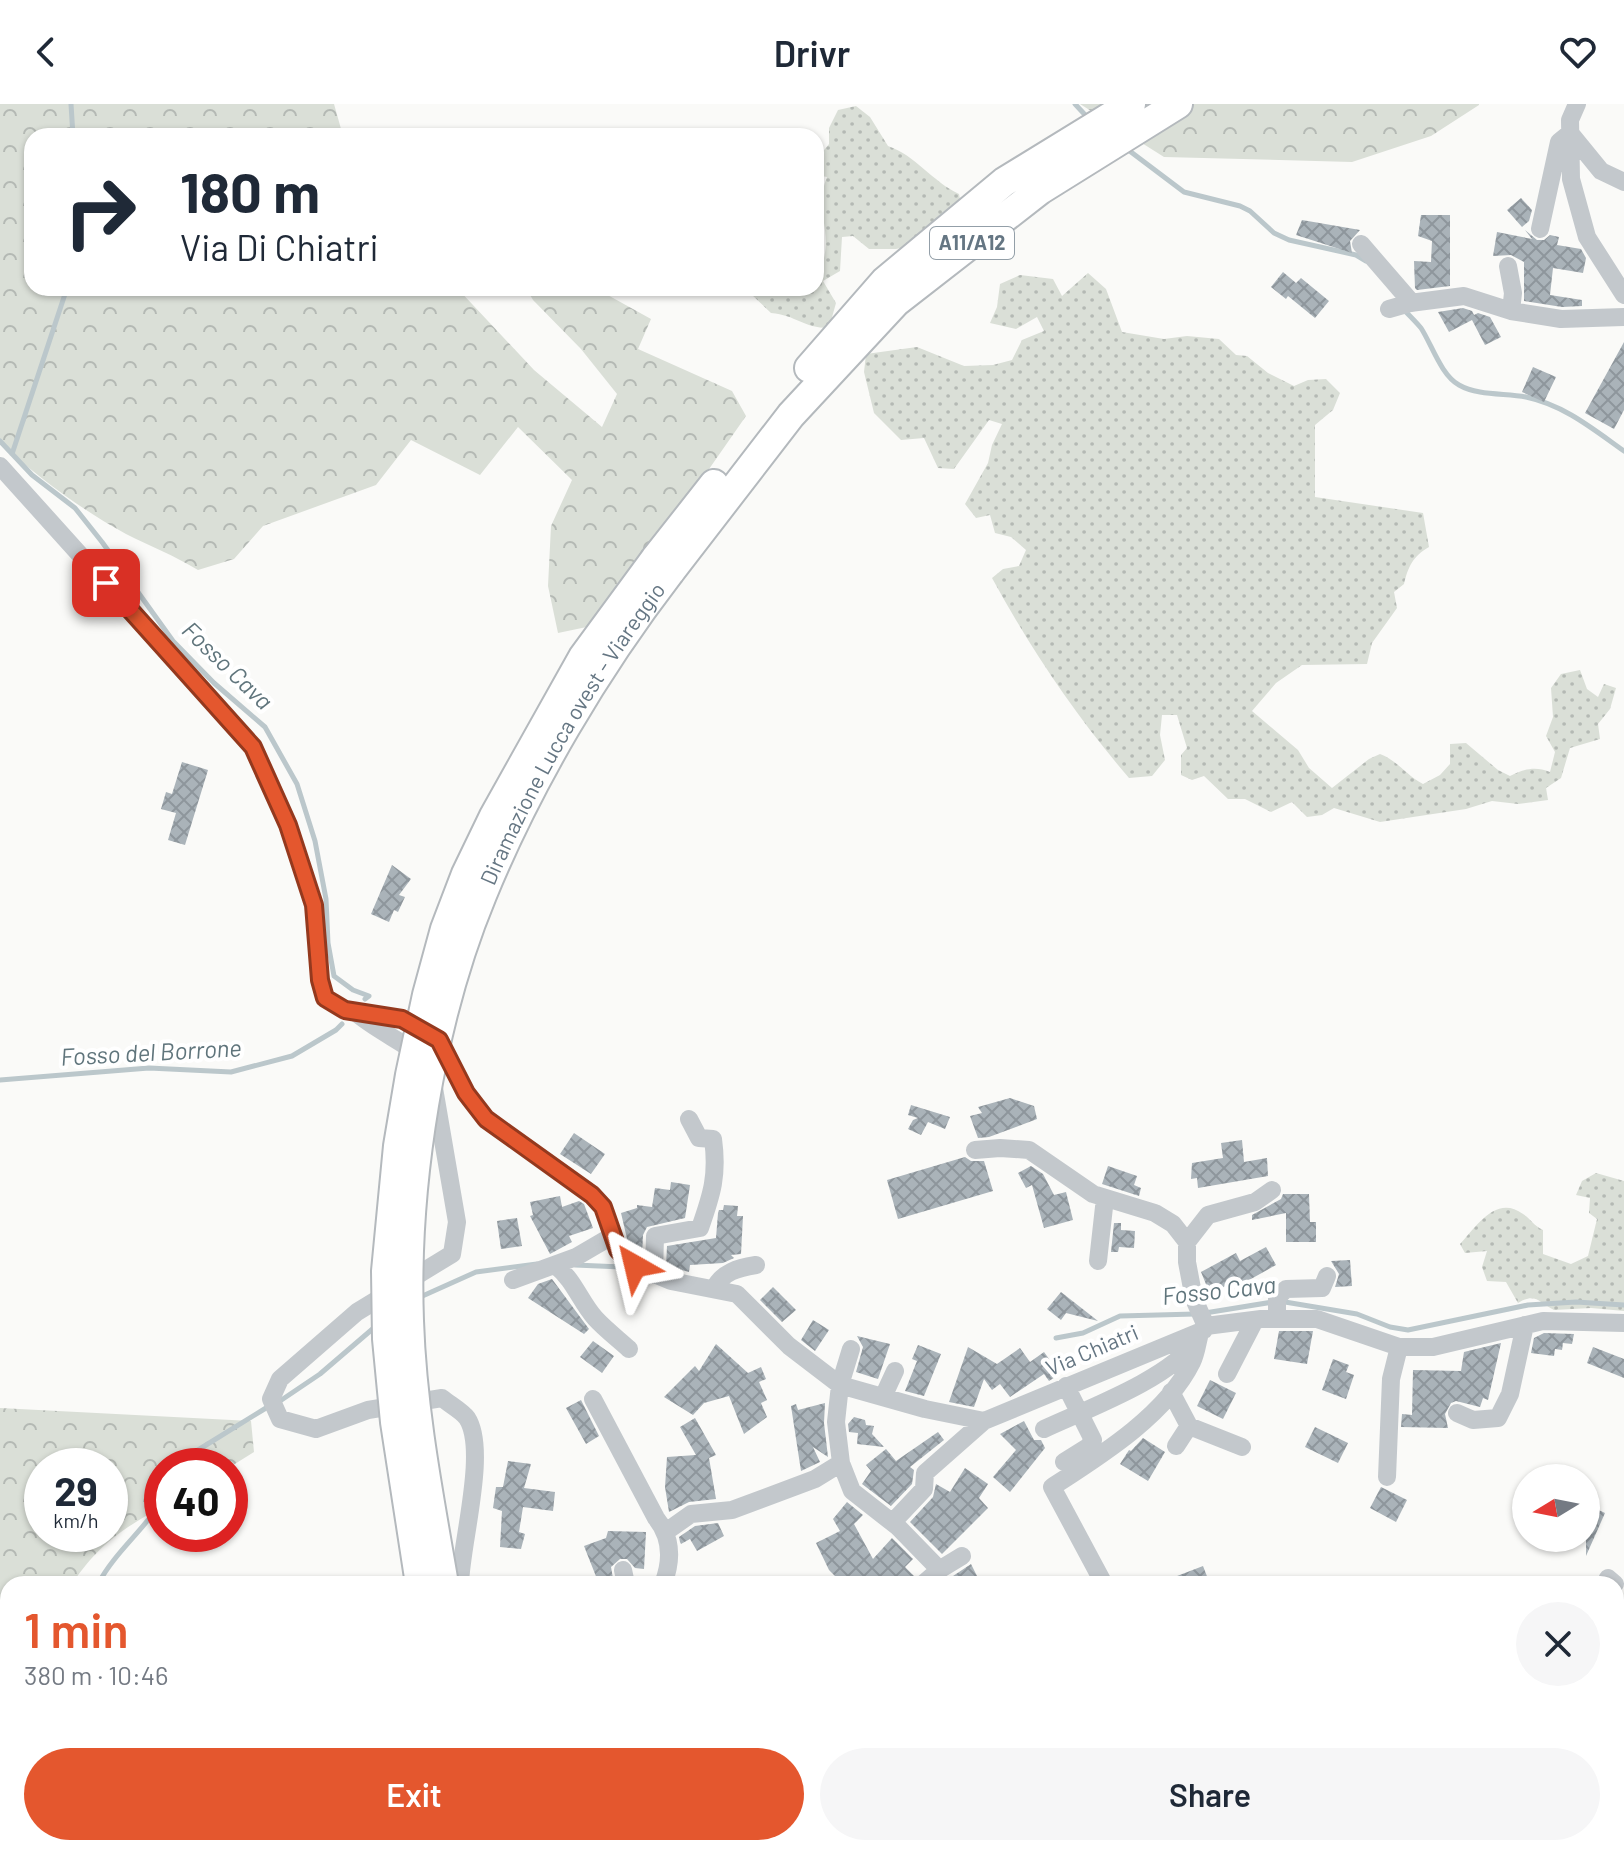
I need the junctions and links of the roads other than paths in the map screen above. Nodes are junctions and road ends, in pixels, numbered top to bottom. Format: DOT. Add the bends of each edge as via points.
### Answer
graph roads {
  1 [pos="1131,104"];
  2 [pos="1178,104"];
  3 [pos="1577,104"];
  4 [pos="1570,133"];
  5 [pos="1624,182"];
  6 [pos="1540,229"];
  7 [pos="1361,244"];
  8 [pos="1508,266"];
  9 [pos="1624,295"];
  10 [pos="1511,311"];
  11 [pos="1624,317"];
  12 [pos="785,409"];
  13 [pos="0,466"];
  14 [pos="662,566"];
  15 [pos="355,1012"];
  16 [pos="689,1119"];
  17 [pos="975,1150"];
  18 [pos="1272,1190"];
  19 [pos="1105,1198"];
  20 [pos="1187,1242"];
  21 [pos="615,1243"];
  22 [pos="1098,1261"];
  23 [pos="561,1263"];
  24 [pos="756,1265"];
  25 [pos="654,1275"];
  26 [pos="1327,1276"];
  27 [pos="513,1280"];
  28 [pos="714,1289"];
  29 [pos="1277,1308"];
  30 [pos="1255,1320"];
  31 [pos="1624,1323"];
  32 [pos="1525,1325"];
  33 [pos="1203,1328"];
  34 [pos="1399,1347"];
  35 [pos="629,1349"];
  36 [pos="851,1349"];
  37 [pos="895,1371"];
  38 [pos="1227,1374"];
  39 [pos="840,1385"];
  40 [pos="1066,1386"];
  41 [pos="1171,1392"];
  42 [pos="883,1397"];
  43 [pos="593,1399"];
  44 [pos="1079,1412"];
  45 [pos="1457,1413"];
  46 [pos="984,1421"];
  47 [pos="1189,1426"];
  48 [pos="1044,1429"];
  49 [pos="1176,1446"];
  50 [pos="1242,1447"];
  51 [pos="1064,1462"];
  52 [pos="841,1463"];
  53 [pos="1387,1477"];
  54 [pos="893,1522"];
  55 [pos="667,1531"];
  56 [pos="962,1556"];
  57 [pos="419,1576"];
  58 [pos="443,1576"];
  59 [pos="460,1576"];
  60 [pos="666,1576"];
  61 [pos="936,1576"];
  62 [pos="938,1576"];
  63 [pos="1100,1576"];
  1 -- 12 [label="highway, Diramazione Lucca ovest - Viareggio / A11/A12" via="1004,182 885,281"];
  2 -- 12 [label="highway, Diramazione Lucca ovest - Viareggio / A11/A12" via="1040,190 896,302"];
  3 -- 4 [label="street"];
  4 -- 5 [label="street" via="1601,171"];
  4 -- 6 [label="street" via="1559,142"];
  4 -- 9 [label="street" via="1571,179 1587,237"];
  7 -- 10 [label="street" via="1401,306 1464,296"];
  8 -- 10 [label="street"];
  10 -- 11 [label="street" via="1561,319"];
  12 -- 14 [label="highway, Diramazione Lucca ovest - Viareggio / A11/A12"];
  13 -- 15 [label="street" via="253,747 288,825 314,905 325,998"];
  14 -- 57 [label="highway, Diramazione Lucca ovest - Viareggio / A11/A12, bridge" via="583,657 494,816 445,929 427,995 398,1146 386,1271 395,1422"];
  14 -- 58 [label="highway, Diramazione Lucca ovest - Viareggio / A11/A12, bridge" via="536,783 481,896 434,1054 413,1184 409,1318 418,1427"];
  15 -- 21 [label="street" via="402,1019 439,1040 486,1119 592,1195 603,1207"];
  15 -- 59 [label="street" via="424,1058 457,1222 452,1254 357,1312 280,1379 271,1399 280,1419 316,1429 368,1410 442,1398 467,1418 477,1456"];
  16 -- 25 [label="street" via="699,1138 713,1139 717,1167 709,1203 700,1228 655,1236"];
  17 -- 19 [label="street" via="1029,1150"];
  18 -- 20 [label="street" via="1255,1202 1208,1215"];
  19 -- 20 [label="street" via="1155,1213"];
  19 -- 22 [label="street"];
  20 -- 33 [label="street"];
  21 -- 23 [label="street"];
  21 -- 25 [label="street" via="635,1266"];
  23 -- 27 [label="street"];
  23 -- 35 [label="street" via="596,1319"];
  24 -- 28 [label="street" via="736,1268"];
  25 -- 28 [label="street"];
  26 -- 29 [label="street" via="1322,1288 1286,1289"];
  28 -- 39 [label="street" via="737,1294 789,1346"];
  29 -- 30 [label="street, Via Chiatri"];
  29 -- 34 [label="street, Via Chiatri"];
  30 -- 33 [label="street, Via Chiatri"];
  30 -- 38 [label="street"];
  31 -- 32 [label="street, Via Chiatri"];
  32 -- 34 [label="street, Via Chiatri" via="1433,1347"];
  32 -- 45 [label="street" via="1510,1394 1498,1418 1473,1420"];
  33 -- 40 [label="street, Via Chiatri"];
  33 -- 41 [label="street" via="1192,1361"];
  33 -- 44 [label="street" via="1189,1351 1130,1391"];
  34 -- 53 [label="street" via="1391,1379"];
  36 -- 39 [label="street"];
  37 -- 42 [label="street"];
  39 -- 42 [label="street"];
  39 -- 52 [label="street" via="836,1422"];
  40 -- 44 [label="street"];
  40 -- 46 [label="street, Via Chiatri"];
  41 -- 47 [label="street"];
  41 -- 63 [label="street" via="1137,1427 1052,1487"];
  42 -- 46 [label="street"];
  43 -- 55 [label="street"];
  44 -- 48 [label="street"];
  44 -- 51 [label="street" via="1093,1440"];
  46 -- 54 [label="street, Via Chiatri" via="925,1473 924,1489"];
  47 -- 49 [label="street"];
  47 -- 50 [label="street"];
  52 -- 54 [label="street" via="852,1491"];
  52 -- 55 [label="street" via="815,1479 732,1510 691,1514"];
  54 -- 61 [label="street"];
  55 -- 60 [label="street"];
  56 -- 62 [label="street"];
}
